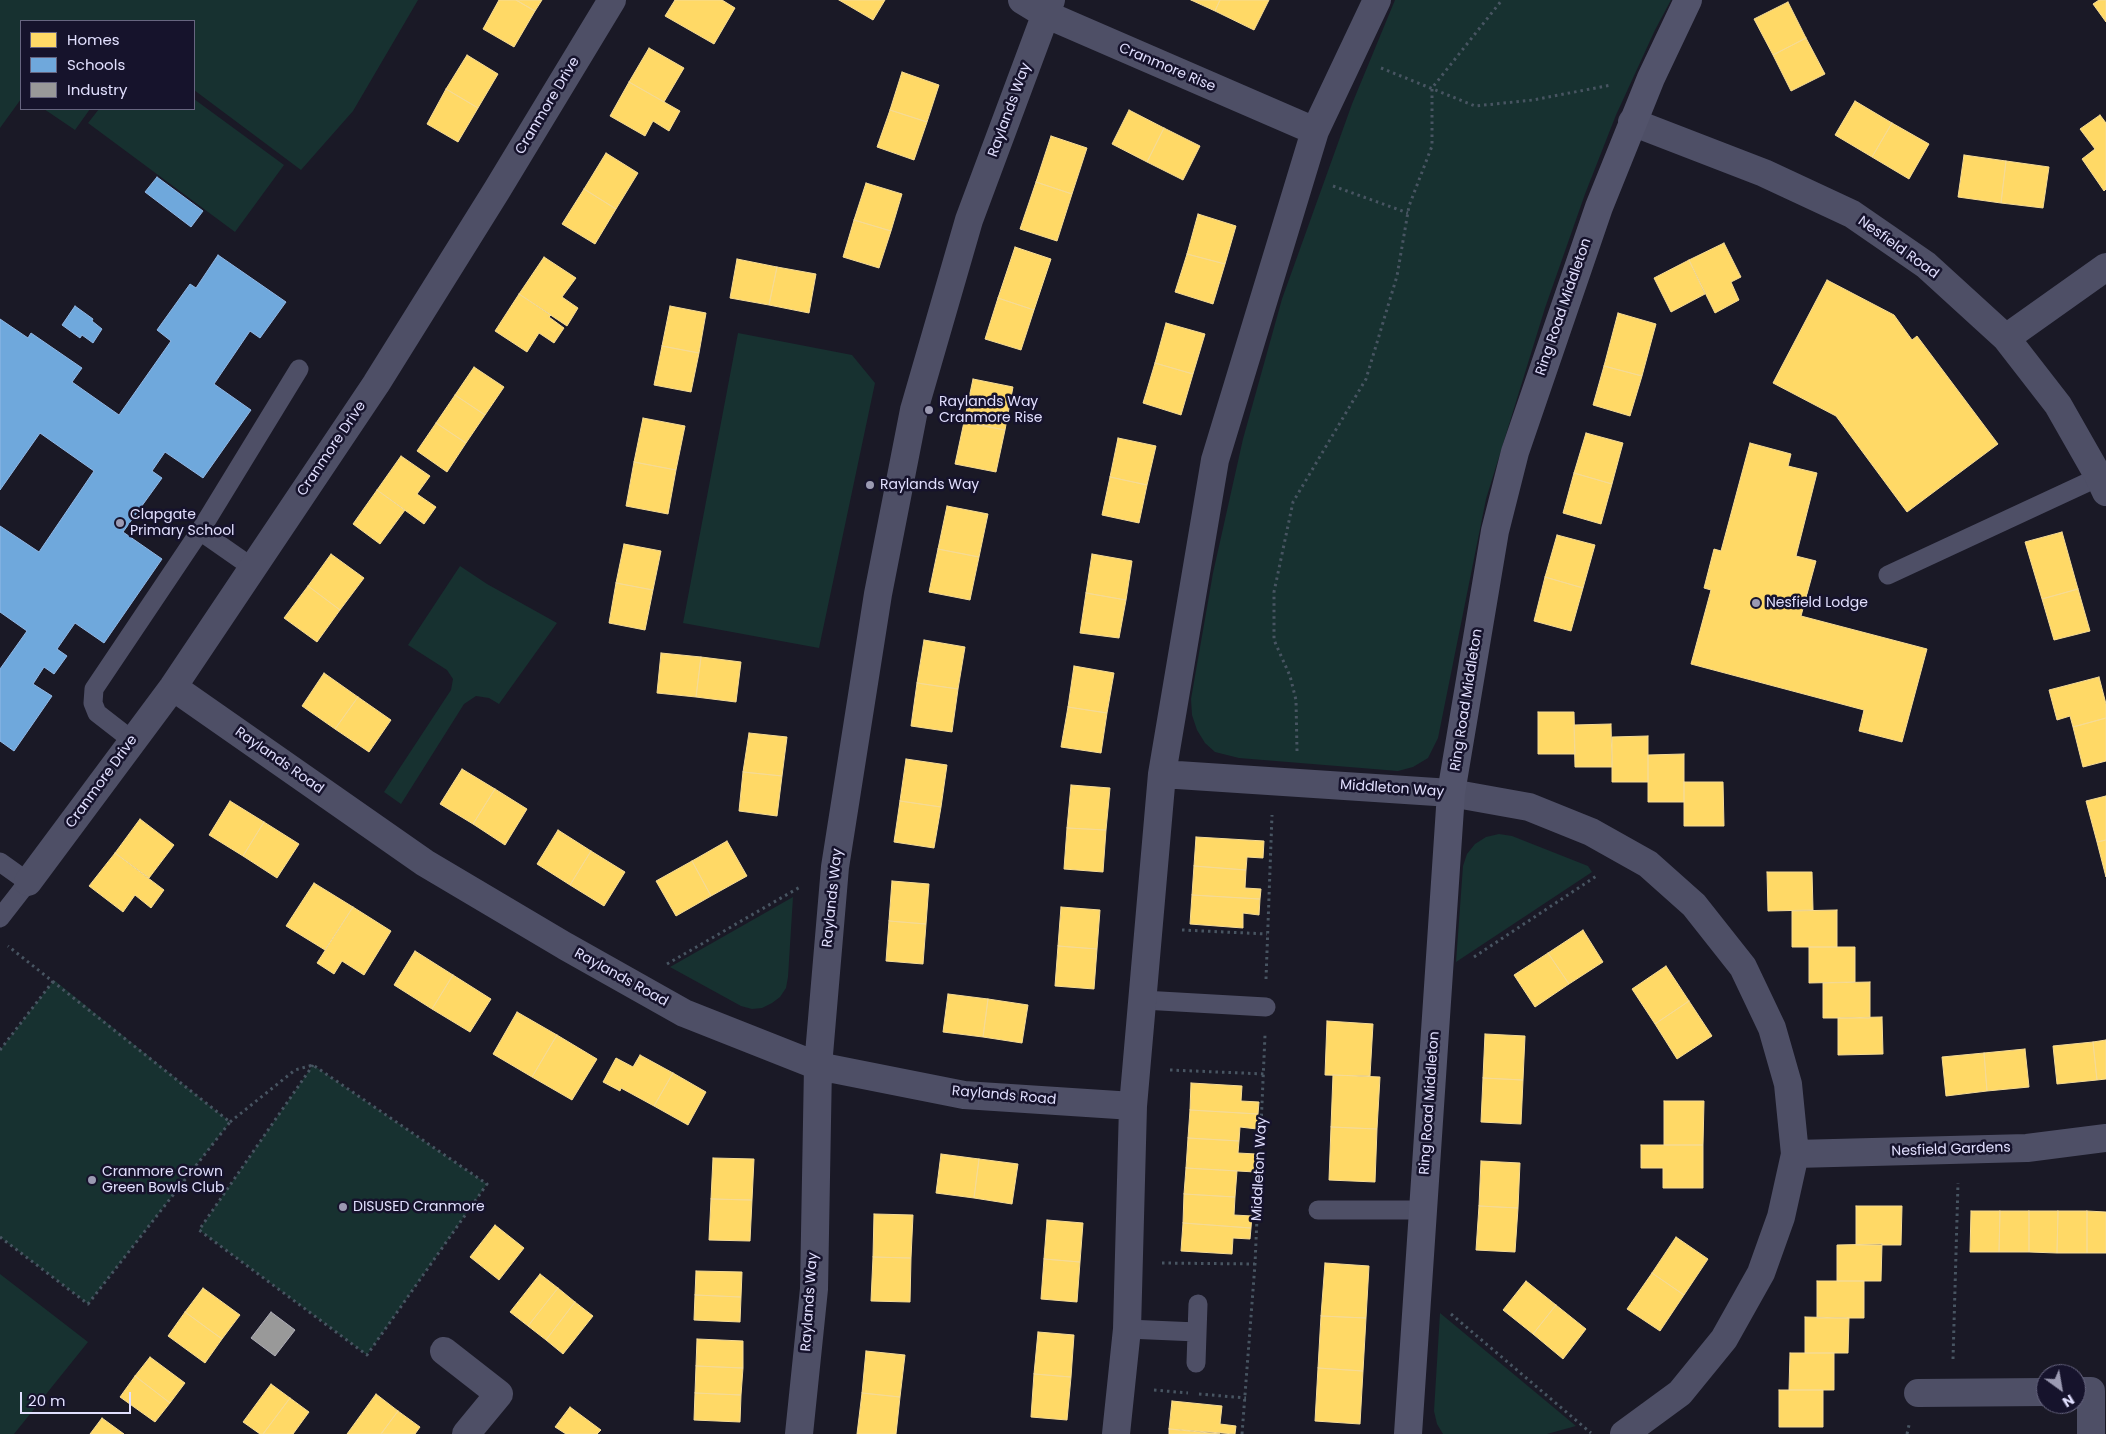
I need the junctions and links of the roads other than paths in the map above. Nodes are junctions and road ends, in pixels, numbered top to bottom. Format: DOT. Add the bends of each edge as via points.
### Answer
graph roads {
  1 [pos="612,0"];
  2 [pos="1022,0"];
  3 [pos="1377,0"];
  4 [pos="1688,0"];
  5 [pos="1048,7"];
  6 [pos="1632,122"];
  7 [pos="1315,131"];
  8 [pos="2106,267"];
  9 [pos="2006,338"];
  10 [pos="299,369"];
  11 [pos="2103,484"];
  12 [pos="200,531"];
  13 [pos="253,568"];
  14 [pos="1888,575"];
  15 [pos="173,686"];
  16 [pos="133,741"];
  17 [pos="1162,774"];
  18 [pos="1452,793"];
  19 [pos="0,862"];
  20 [pos="28,882"];
  21 [pos="0,918"];
  22 [pos="1143,1000"];
  23 [pos="1266,1007"];
  24 [pos="818,1066"];
  25 [pos="1133,1106"];
  26 [pos="2106,1138"];
  27 [pos="1795,1154"];
  28 [pos="1318,1210"];
  29 [pos="1423,1210"];
  30 [pos="1198,1304"];
  31 [pos="1127,1329"];
  32 [pos="1197,1332"];
  33 [pos="444,1351"];
  34 [pos="1196,1363"];
  35 [pos="2086,1391"];
  36 [pos="1918,1392"];
  37 [pos="2036,1392"];
  38 [pos="466,1434"];
  39 [pos="798,1434"];
  40 [pos="1116,1434"];
  41 [pos="1408,1434"];
  42 [pos="1624,1434"];
  43 [pos="2091,1434"];
  1 -- 13 [label="street, Cranmore Drive" via="376,384"];
  2 -- 5 [label="street, Cranmore Rise"];
  3 -- 7 [label="street"];
  4 -- 6 [label="street, Ring Road Middleton"];
  5 -- 7 [label="street, Cranmore Rise"];
  5 -- 24 [label="street, Raylands Way" via="969,220 914,410 878,594 835,866"];
  6 -- 9 [label="street, Nesfield Road" via="1764,173 1852,214 1926,265"];
  6 -- 18 [label="street, Ring Road Middleton" via="1599,207 1515,452 1495,531"];
  7 -- 17 [label="street" via="1215,460"];
  8 -- 9 [label="street"];
  9 -- 11 [label="street, Nesfield Road" via="2058,406"];
  10 -- 12 [label="lane"];
  11 -- 14 [label="lane"];
  12 -- 13 [label="lane"];
  12 -- 16 [label="lane" via="94,689 97,713"];
  13 -- 15 [label="street, Cranmore Drive"];
  15 -- 16 [label="street, Cranmore Drive"];
  15 -- 24 [label="street, Raylands Road" via="425,863 684,1014"];
  16 -- 20 [label="street, Cranmore Drive"];
  17 -- 18 [label="street, Middleton Way"];
  17 -- 22 [label="street"];
  18 -- 27 [label="street, Middleton Way" via="1529,807 1591,832 1648,864 1694,904 1743,967 1772,1028 1788,1084"];
  18 -- 29 [label="street, Ring Road Middleton"];
  19 -- 20 [label="lane"];
  20 -- 21 [label="lane"];
  22 -- 23 [label="lane"];
  22 -- 25 [label="street"];
  24 -- 25 [label="street, Raylands Road" via="964,1095"];
  24 -- 39 [label="street, Raylands Way" via="814,1290"];
  25 -- 31 [label="street"];
  26 -- 27 [label="street, Nesfield Gardens" via="2027,1148"];
  27 -- 42 [label="street, Middleton Way" via="1781,1217 1761,1273 1724,1339 1680,1393"];
  28 -- 29 [label="lane"];
  29 -- 41 [label="street, Ring Road Middleton"];
  30 -- 32 [label="lane"];
  31 -- 32 [label="lane"];
  31 -- 40 [label="street"];
  32 -- 34 [label="lane"];
  33 -- 38 [label="street" via="499,1394"];
  35 -- 43 [label="street" via="2091,1391"];
  36 -- 37 [label="street"];
}
